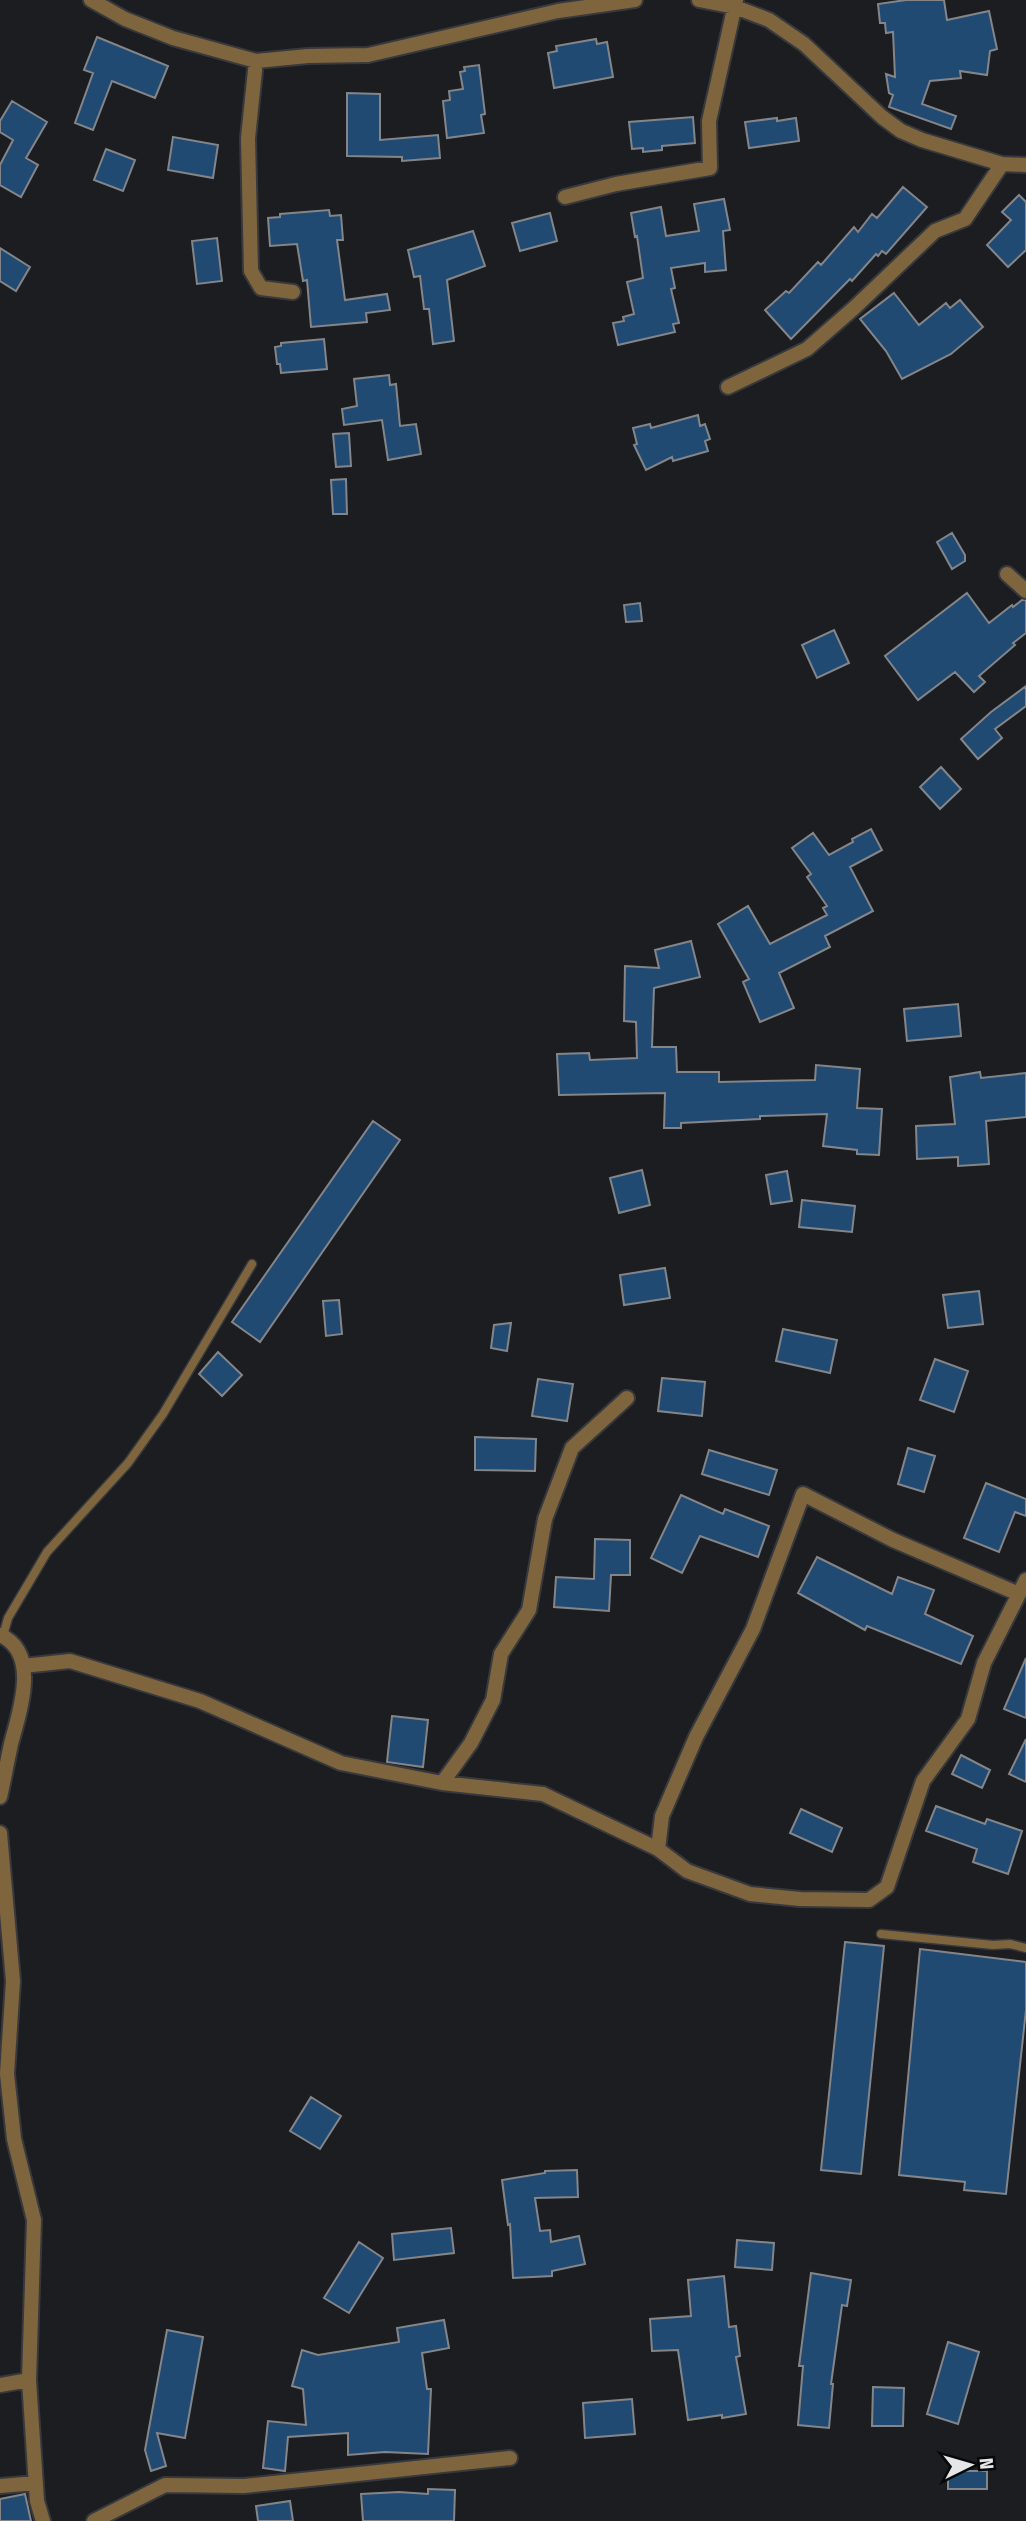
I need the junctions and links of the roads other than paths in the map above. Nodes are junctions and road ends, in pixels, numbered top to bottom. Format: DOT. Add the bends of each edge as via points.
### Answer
graph roads {
  1 [pos="91,0"];
  2 [pos="635,0"];
  3 [pos="699,0"];
  4 [pos="736,4"];
  5 [pos="557,6"];
  6 [pos="256,61"];
  7 [pos="1002,164"];
  8 [pos="1026,165"];
  9 [pos="565,197"];
  10 [pos="293,292"];
  11 [pos="728,387"];
  12 [pos="1007,574"];
  13 [pos="1026,591"];
  14 [pos="252,1264"];
  15 [pos="627,1398"];
  16 [pos="1026,1580"];
  17 [pos="1019,1594"];
  18 [pos="2,1636"];
  19 [pos="23,1666"];
  20 [pos="442,1783"];
  21 [pos="0,1797"];
  22 [pos="0,1833"];
  23 [pos="659,1849"];
  24 [pos="881,1934"];
  25 [pos="1026,1948"];
  26 [pos="29,2380"];
  27 [pos="0,2385"];
  28 [pos="510,2458"];
  29 [pos="36,2483"];
  30 [pos="0,2486"];
  31 [pos="43,2521"];
  32 [pos="94,2521"];
  1 -- 6 [label="street" via="173,38"];
  2 -- 5 [label="street"];
  3 -- 4 [label="street"];
  4 -- 7 [label="street" via="804,44 901,131"];
  4 -- 9 [label="street" via="709,121 710,168"];
  5 -- 6 [label="street" via="368,55"];
  6 -- 10 [label="street" via="248,138 251,271 261,288"];
  7 -- 8 [label="street"];
  7 -- 11 [label="street" via="965,219 935,231 807,349"];
  12 -- 13 [label="street"];
  14 -- 18 [label="lane" via="163,1414 99,1497 47,1552"];
  15 -- 20 [label="street" via="572,1448 545,1519 529,1610 500,1654 493,1700 471,1744"];
  16 -- 17 [label="street"];
  17 -- 23 [label="street" via="984,1663 968,1719 923,1782 887,1887 869,1899 750,1894 687,1871"];
  17 -- 23 [label="street" via="893,1540 803,1494 753,1629 696,1737 662,1816"];
  18 -- 19 [label="street" via="14,1645"];
  19 -- 20 [label="street" via="70,1661 200,1701 341,1763"];
  19 -- 21 [label="street" via="23,1698"];
  20 -- 23 [label="street" via="543,1794"];
  22 -- 26 [label="street" via="13,1982 7,2074 13,2139 34,2220"];
  24 -- 25 [label="lane"];
  26 -- 27 [label="street"];
  26 -- 29 [label="street"];
  28 -- 32 [label="street" via="244,2486 165,2485"];
  29 -- 30 [label="street"];
  29 -- 31 [label="street"];
}
